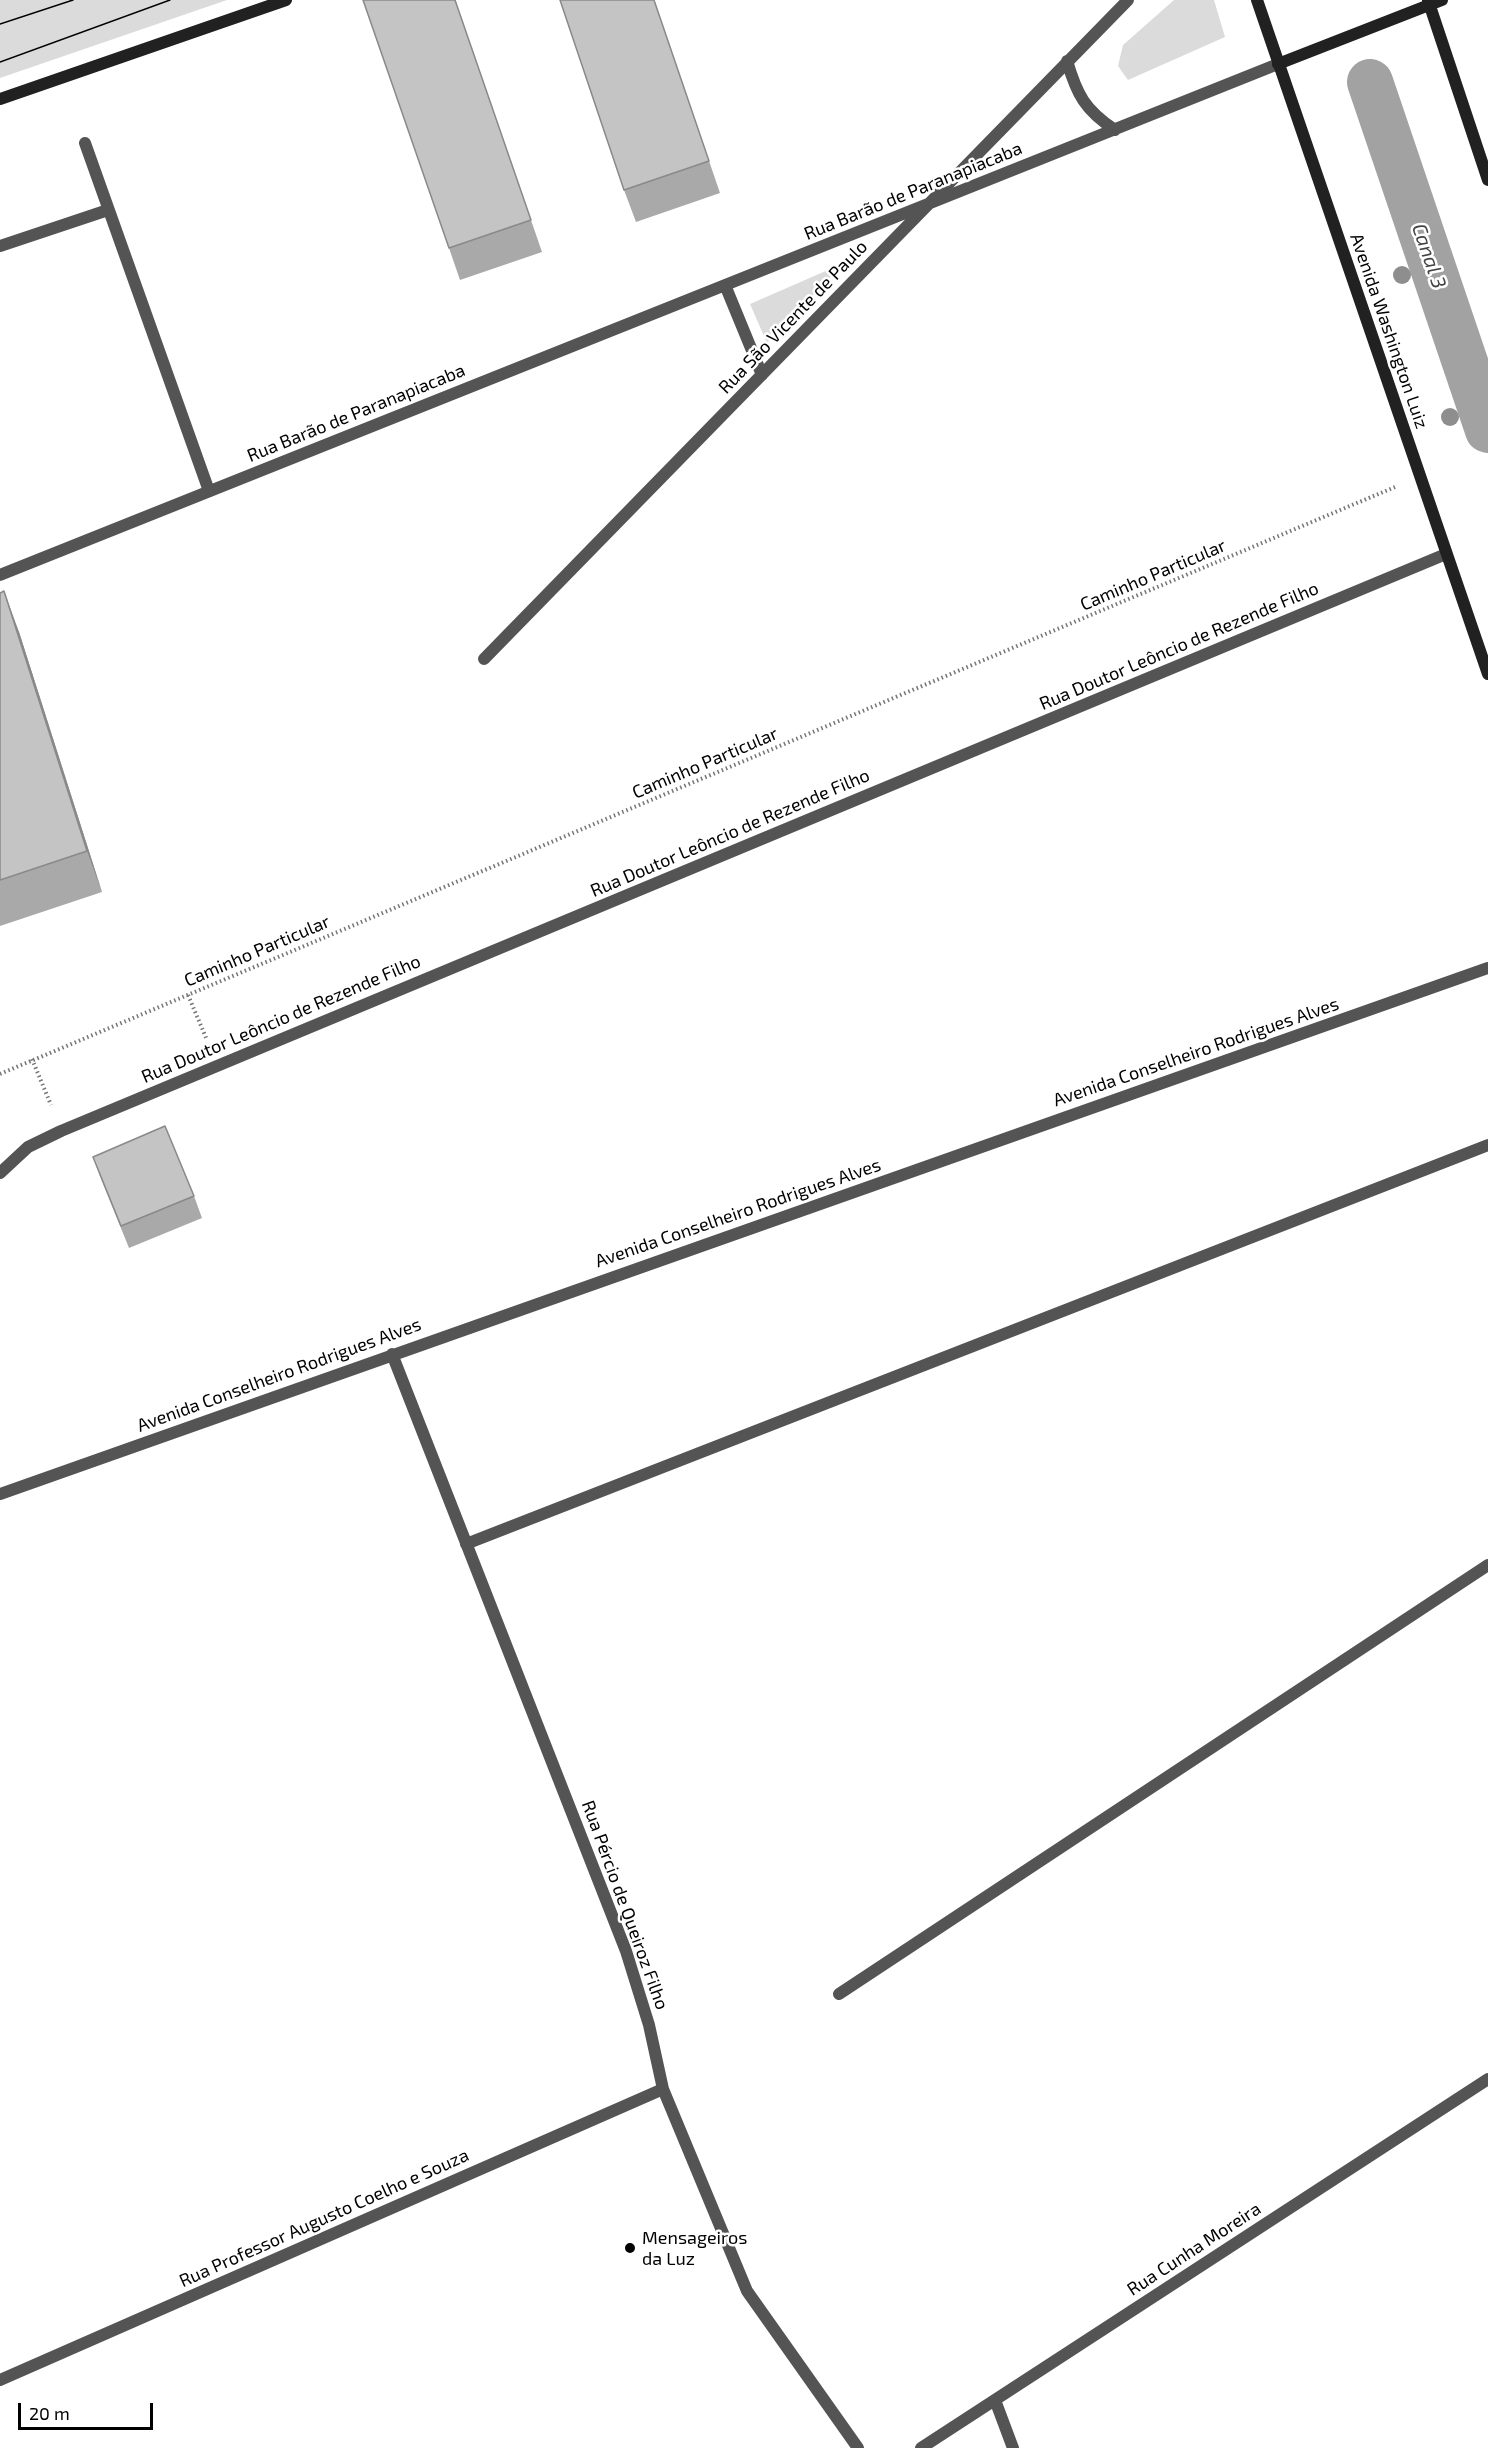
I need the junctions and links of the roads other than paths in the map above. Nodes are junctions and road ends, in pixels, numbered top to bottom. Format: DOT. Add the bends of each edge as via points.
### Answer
graph roads {
  1 [pos="286,0"];
  2 [pos="1128,0"];
  3 [pos="1257,0"];
  4 [pos="1442,0"];
  5 [pos="1429,3"];
  6 [pos="1067,61"];
  7 [pos="1278,64"];
  8 [pos="0,99"];
  9 [pos="1115,130"];
  10 [pos="85,143"];
  11 [pos="1488,180"];
  12 [pos="930,203"];
  13 [pos="108,210"];
  14 [pos="0,246"];
  15 [pos="724,285"];
  16 [pos="762,375"];
  17 [pos="209,491"];
  18 [pos="1446,554"];
  19 [pos="0,575"];
  20 [pos="484,658"];
  21 [pos="1488,674"];
  22 [pos="1488,968"];
  23 [pos="1488,1145"];
  24 [pos="0,1173"];
  25 [pos="392,1354"];
  26 [pos="0,1494"];
  27 [pos="466,1544"];
  28 [pos="1488,1565"];
  29 [pos="839,1994"];
  30 [pos="1488,2079"];
  31 [pos="663,2089"];
  32 [pos="0,2380"];
  33 [pos="995,2400"];
  34 [pos="858,2448"];
  35 [pos="921,2448"];
  36 [pos="1013,2448"];
  1 -- 8 [label="main road"];
  2 -- 6 [label="street, Rua São Vicente de Paulo"];
  3 -- 7 [label="main road, Avenida Washington Luiz"];
  4 -- 5 [label="main road, Rua Barão de Paranapiacaba"];
  5 -- 7 [label="main road, Rua Barão de Paranapiacaba"];
  5 -- 11 [label="main road"];
  6 -- 9 [label="street" via="1076,91 1094,115"];
  6 -- 12 [label="street, Rua São Vicente de Paulo"];
  7 -- 9 [label="street, Rua Barão de Paranapiacaba"];
  7 -- 18 [label="main road, Avenida Washington Luiz"];
  9 -- 12 [label="street, Rua Barão de Paranapiacaba"];
  10 -- 13 [label="street"];
  12 -- 15 [label="street, Rua Barão de Paranapiacaba"];
  12 -- 16 [label="street, Rua São Vicente de Paulo"];
  13 -- 14 [label="street"];
  13 -- 17 [label="street"];
  15 -- 16 [label="street"];
  15 -- 17 [label="street, Rua Barão de Paranapiacaba"];
  16 -- 20 [label="street, Rua São Vicente de Paulo"];
  17 -- 19 [label="street, Rua Barão de Paranapiacaba"];
  18 -- 21 [label="main road, Avenida Washington Luiz"];
  18 -- 24 [label="street, Rua Doutor Leôncio de Rezende Filho" via="61,1131 28,1147"];
  22 -- 25 [label="street, Avenida Conselheiro Rodrigues Alves"];
  23 -- 27 [label="street"];
  25 -- 26 [label="street, Avenida Conselheiro Rodrigues Alves"];
  25 -- 27 [label="street, Rua Pércio de Queiroz Filho"];
  27 -- 31 [label="street, Rua Pércio de Queiroz Filho" via="626,1951 650,2025"];
  28 -- 29 [label="street"];
  30 -- 33 [label="street, Rua Cunha Moreira"];
  31 -- 32 [label="street, Rua Professor Augusto Coelho e Souza"];
  31 -- 34 [label="street, Rua Pércio de Queiroz Filho" via="747,2291"];
  33 -- 35 [label="street, Rua Cunha Moreira"];
  33 -- 36 [label="street"];
}
